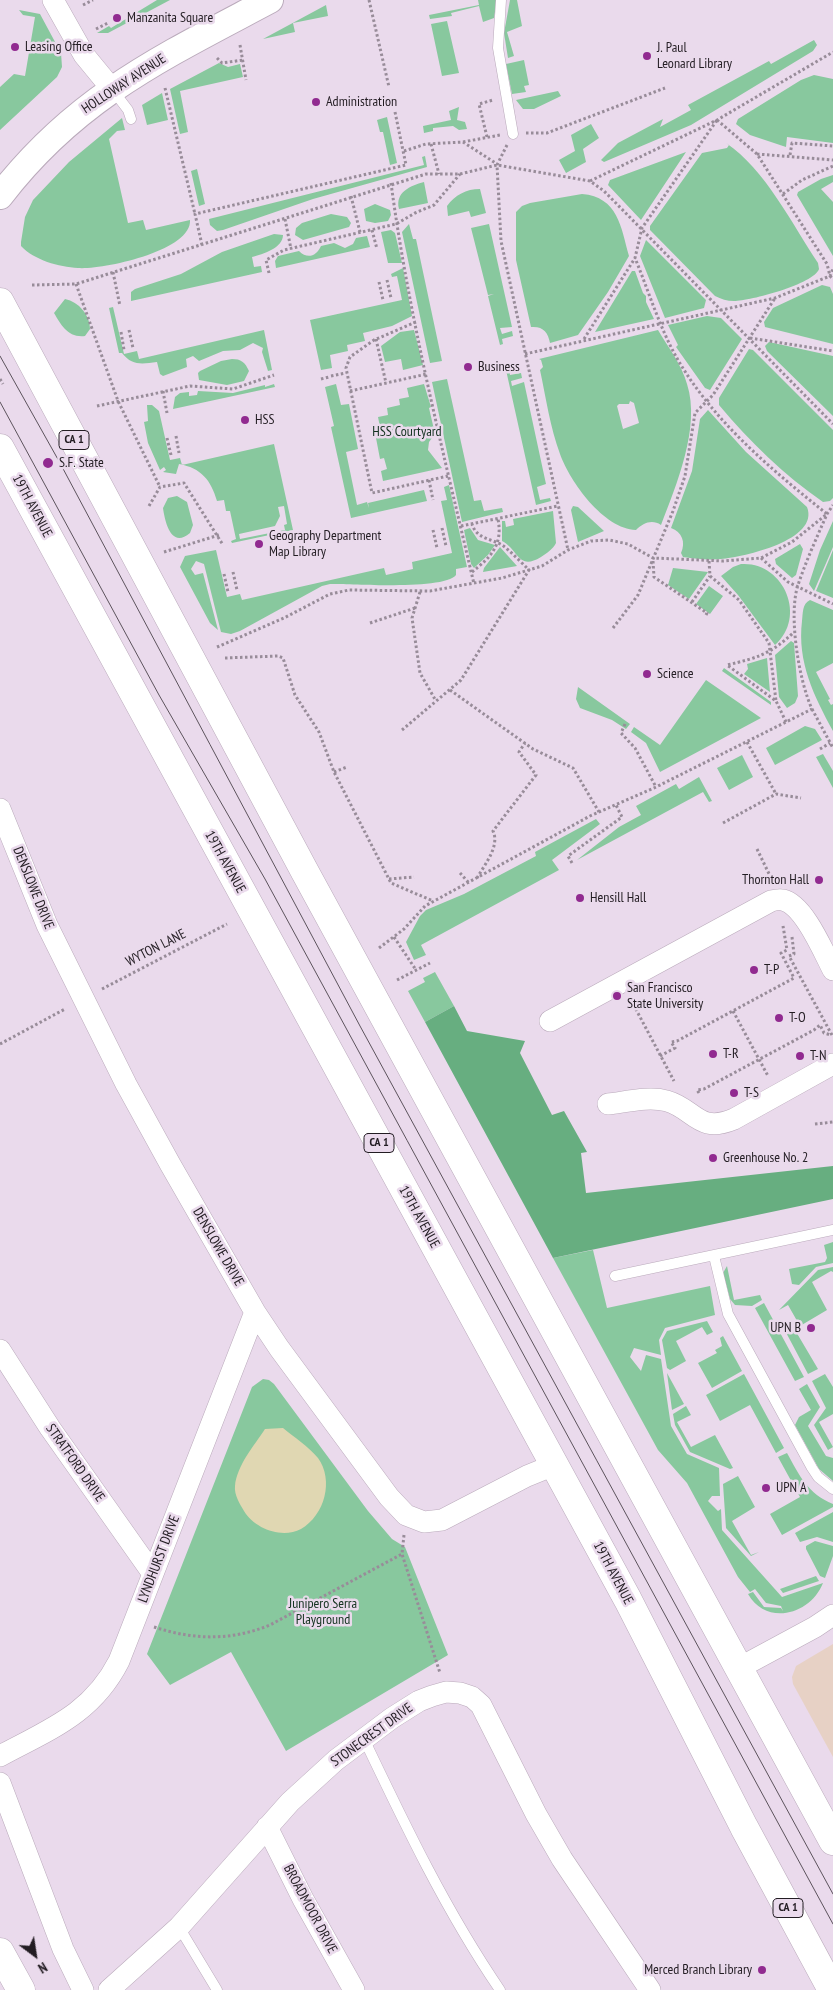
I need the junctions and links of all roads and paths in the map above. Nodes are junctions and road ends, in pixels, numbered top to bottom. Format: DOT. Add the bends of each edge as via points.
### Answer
graph roads {
  1 [pos="53,0"];
  2 [pos="93,0"];
  3 [pos="237,0"];
  4 [pos="270,0"];
  5 [pos="369,0"];
  6 [pos="501,0"];
  7 [pos="83,5"];
  8 [pos="108,23"];
  9 [pos="96,29"];
  10 [pos="240,45"];
  11 [pos="833,52"];
  12 [pos="218,58"];
  13 [pos="243,60"];
  14 [pos="246,80"];
  15 [pos="107,83"];
  16 [pos="389,87"];
  17 [pos="166,88"];
  18 [pos="666,88"];
  19 [pos="508,95"];
  20 [pos="395,112"];
  21 [pos="131,119"];
  22 [pos="717,120"];
  23 [pos="513,134"];
  24 [pos="487,137"];
  25 [pos="463,142"];
  26 [pos="431,144"];
  27 [pos="833,146"];
  28 [pos="404,151"];
  29 [pos="756,154"];
  30 [pos="790,155"];
  31 [pos="833,160"];
  32 [pos="497,165"];
  33 [pos="833,166"];
  34 [pos="0,172"];
  35 [pos="439,174"];
  36 [pos="460,174"];
  37 [pos="590,181"];
  38 [pos="391,183"];
  39 [pos="783,194"];
  40 [pos="0,196"];
  41 [pos="351,196"];
  42 [pos="195,214"];
  43 [pos="284,219"];
  44 [pos="396,224"];
  45 [pos="642,228"];
  46 [pos="372,230"];
  47 [pos="360,232"];
  48 [pos="202,245"];
  49 [pos="291,249"];
  50 [pos="377,249"];
  51 [pos="635,258"];
  52 [pos="833,269"];
  53 [pos="113,272"];
  54 [pos="269,273"];
  55 [pos="831,277"];
  56 [pos="387,280"];
  57 [pos="76,284"];
  58 [pos="32,285"];
  59 [pos="391,298"];
  60 [pos="775,298"];
  61 [pos="0,302"];
  62 [pos="120,306"];
  63 [pos="720,308"];
  64 [pos="416,322"];
  65 [pos="661,322"];
  66 [pos="129,330"];
  67 [pos="120,332"];
  68 [pos="750,338"];
  69 [pos="376,339"];
  70 [pos="584,339"];
  71 [pos="133,348"];
  72 [pos="124,350"];
  73 [pos="833,351"];
  74 [pos="525,354"];
  75 [pos="346,373"];
  76 [pos="427,374"];
  77 [pos="274,376"];
  78 [pos="0,379"];
  79 [pos="321,379"];
  80 [pos="386,383"];
  81 [pos="3,384"];
  82 [pos="163,391"];
  83 [pos="350,391"];
  84 [pos="707,400"];
  85 [pos="118,401"];
  86 [pos="97,406"];
  87 [pos="167,413"];
  88 [pos="833,424"];
  89 [pos="176,436"];
  90 [pos="167,438"];
  91 [pos="0,448"];
  92 [pos="180,454"];
  93 [pos="171,455"];
  94 [pos="448,476"];
  95 [pos="429,480"];
  96 [pos="160,487"];
  97 [pos="433,500"];
  98 [pos="833,505"];
  99 [pos="149,506"];
  100 [pos="558,506"];
  101 [pos="827,514"];
  102 [pos="498,519"];
  103 [pos="472,524"];
  104 [pos="461,526"];
  105 [pos="219,535"];
  106 [pos="499,543"];
  107 [pos="223,545"];
  108 [pos="568,550"];
  109 [pos="164,552"];
  110 [pos="653,558"];
  111 [pos="761,558"];
  112 [pos="710,561"];
  113 [pos="529,570"];
  114 [pos="472,572"];
  115 [pos="224,574"];
  116 [pos="710,576"];
  117 [pos="474,584"];
  118 [pos="797,587"];
  119 [pos="228,592"];
  120 [pos="420,592"];
  121 [pos="692,602"];
  122 [pos="833,604"];
  123 [pos="415,608"];
  124 [pos="706,615"];
  125 [pos="370,623"];
  126 [pos="614,628"];
  127 [pos="795,632"];
  128 [pos="217,647"];
  129 [pos="772,652"];
  130 [pos="225,658"];
  131 [pos="450,690"];
  132 [pos="436,701"];
  133 [pos="776,701"];
  134 [pos="812,709"];
  135 [pos="786,722"];
  136 [pos="626,724"];
  137 [pos="402,730"];
  138 [pos="747,742"];
  139 [pos="525,743"];
  140 [pos="830,743"];
  141 [pos="833,748"];
  142 [pos="820,749"];
  143 [pos="347,766"];
  144 [pos="334,772"];
  145 [pos="656,788"];
  146 [pos="776,794"];
  147 [pos="801,798"];
  148 [pos="616,805"];
  149 [pos="0,809"];
  150 [pos="599,812"];
  151 [pos="723,822"];
  152 [pos="757,849"];
  153 [pos="572,863"];
  154 [pos="460,873"];
  155 [pos="414,877"];
  156 [pos="477,878"];
  157 [pos="389,879"];
  158 [pos="469,883"];
  159 [pos="434,901"];
  160 [pos="783,908"];
  161 [pos="227,924"];
  162 [pos="394,937"];
  163 [pos="379,948"];
  164 [pos="430,963"];
  165 [pos="416,970"];
  166 [pos="833,970"];
  167 [pos="397,980"];
  168 [pos="621,982"];
  169 [pos="94,993"];
  170 [pos="73,1005"];
  171 [pos="733,1011"];
  172 [pos="550,1021"];
  173 [pos="832,1036"];
  174 [pos="0,1044"];
  175 [pos="660,1056"];
  176 [pos="759,1060"];
  177 [pos="833,1064"];
  178 [pos="674,1082"];
  179 [pos="775,1082"];
  180 [pos="698,1091"];
  181 [pos="608,1104"];
  182 [pos="833,1122"];
  183 [pos="816,1124"];
  184 [pos="833,1230"];
  185 [pos="714,1256"];
  186 [pos="615,1276"];
  187 [pos="255,1312"];
  188 [pos="0,1350"];
  189 [pos="554,1465"];
  190 [pos="833,1489"];
  191 [pos="406,1515"];
  192 [pos="402,1554"];
  193 [pos="153,1574"];
  194 [pos="833,1615"];
  195 [pos="135,1621"];
  196 [pos="739,1668"];
  197 [pos="446,1692"];
  198 [pos="364,1739"];
  199 [pos="0,1756"];
  200 [pos="0,1784"];
  201 [pos="267,1826"];
  202 [pos="833,1841"];
  203 [pos="179,1927"];
  204 [pos="0,1952"];
  205 [pos="21,1990"];
  206 [pos="83,1990"];
  207 [pos="109,1990"];
  208 [pos="217,1990"];
  209 [pos="354,1990"];
  210 [pos="500,1990"];
  211 [pos="650,1990"];
  212 [pos="832,1990"];
  1 -- 15 [label="street" via="84,55"];
  2 -- 7 [label="path"];
  3 -- 15 [label="street, HOLLOWAY AVENUE" via="132,57"];
  4 -- 15 [label="street, HOLLOWAY AVENUE" via="140,70"];
  5 -- 16 [label="path"];
  6 -- 19 [label="lane" via="498,48"];
  8 -- 9 [label="path"];
  10 -- 13 [label="path"];
  11 -- 22 [label="path"];
  12 -- 13 [label="path" via="222,63"];
  13 -- 14 [label="path"];
  15 -- 21 [label="lane"];
  15 -- 34 [label="street, HOLLOWAY AVENUE" via="54,115"];
  15 -- 40 [label="street, HOLLOWAY AVENUE" via="48,140"];
  17 -- 42 [label="path"];
  18 -- 23 [label="path" via="547,133"];
  19 -- 23 [label="lane"];
  19 -- 24 [label="path" via="479,104"];
  20 -- 28 [label="path"];
  22 -- 29 [label="path"];
  22 -- 37 [label="path"];
  22 -- 45 [label="path"];
  23 -- 24 [label="path"];
  23 -- 32 [label="path"];
  24 -- 25 [label="path"];
  25 -- 26 [label="path"];
  25 -- 32 [label="path"];
  26 -- 28 [label="path"];
  26 -- 35 [label="path"];
  27 -- 30 [label="path" via="792,143"];
  28 -- 42 [label="path" via="406,166"];
  29 -- 30 [label="path"];
  29 -- 39 [label="path"];
  30 -- 31 [label="path"];
  32 -- 36 [label="path"];
  32 -- 37 [label="path"];
  32 -- 74 [label="path" via="501,241"];
  33 -- 39 [label="path" via="802,180"];
  35 -- 36 [label="path"];
  35 -- 38 [label="path"];
  36 -- 44 [label="path" via="434,205"];
  37 -- 45 [label="path"];
  38 -- 41 [label="path"];
  38 -- 44 [label="path"];
  39 -- 55 [label="path" via="827,264"];
  41 -- 43 [label="path"];
  41 -- 47 [label="path"];
  42 -- 48 [label="path"];
  43 -- 48 [label="path"];
  43 -- 49 [label="path"];
  44 -- 46 [label="path"];
  44 -- 64 [label="path"];
  45 -- 51 [label="path"];
  45 -- 63 [label="path"];
  46 -- 47 [label="path"];
  46 -- 50 [label="path"];
  47 -- 49 [label="path"];
  48 -- 53 [label="path"];
  49 -- 54 [label="path" via="266,260"];
  51 -- 65 [label="path"];
  51 -- 70 [label="path"];
  52 -- 55 [label="path"];
  53 -- 57 [label="path"];
  53 -- 62 [label="path"];
  55 -- 60 [label="path"];
  56 -- 59 [label="path"];
  57 -- 58 [label="path"];
  57 -- 85 [label="path"];
  60 -- 63 [label="path"];
  60 -- 68 [label="path"];
  61 -- 196 [label="main road, CA 1" via="305,872"];
  63 -- 65 [label="path"];
  63 -- 68 [label="path"];
  64 -- 69 [label="path"];
  64 -- 76 [label="path"];
  65 -- 70 [label="path"];
  65 -- 84 [label="path" via="678,360"];
  66 -- 71 [label="path"];
  67 -- 72 [label="path"];
  68 -- 73 [label="path"];
  68 -- 84 [label="path" via="718,389"];
  68 -- 88 [label="path"];
  69 -- 75 [label="path" via="350,357"];
  69 -- 80 [label="path"];
  70 -- 74 [label="path"];
  74 -- 100 [label="path"];
  75 -- 79 [label="path"];
  75 -- 83 [label="path"];
  76 -- 80 [label="path"];
  76 -- 94 [label="path"];
  77 -- 82 [label="path" via="233,389 199,386"];
  78 -- 81 [label="path"];
  80 -- 83 [label="path"];
  82 -- 85 [label="path"];
  82 -- 87 [label="path"];
  83 -- 95 [label="path" via="372,493"];
  84 -- 101 [label="path" via="756,454"];
  84 -- 110 [label="path" via="695,413 685,476"];
  85 -- 86 [label="path"];
  85 -- 96 [label="path"];
  89 -- 92 [label="path"];
  90 -- 93 [label="path"];
  91 -- 189 [label="main road, 19TH AVENUE / CA 1"];
  94 -- 95 [label="path"];
  94 -- 104 [label="path"];
  95 -- 97 [label="path"];
  96 -- 99 [label="path"];
  96 -- 105 [label="path" via="184,483"];
  98 -- 101 [label="path"];
  100 -- 102 [label="path"];
  100 -- 108 [label="path"];
  101 -- 111 [label="path" via="792,542"];
  101 -- 118 [label="path"];
  102 -- 103 [label="path"];
  102 -- 106 [label="path"];
  103 -- 104 [label="path"];
  103 -- 106 [label="path" via="481,537"];
  104 -- 114 [label="path"];
  105 -- 107 [label="path"];
  105 -- 109 [label="path"];
  106 -- 113 [label="path"];
  106 -- 114 [label="path" via="486,561"];
  108 -- 110 [label="path" via="592,541 609,540 628,544"];
  108 -- 113 [label="path"];
  110 -- 112 [label="path"];
  110 -- 121 [label="path" via="654,577"];
  110 -- 126 [label="path" via="638,595"];
  111 -- 112 [label="path"];
  111 -- 118 [label="path"];
  112 -- 116 [label="path"];
  113 -- 117 [label="path"];
  113 -- 131 [label="path" via="461,680"];
  114 -- 117 [label="path"];
  115 -- 119 [label="path"];
  116 -- 121 [label="path"];
  116 -- 129 [label="path" via="739,600"];
  117 -- 120 [label="path"];
  118 -- 122 [label="path"];
  118 -- 127 [label="path"];
  120 -- 123 [label="path"];
  120 -- 128 [label="path" via="349,590 330,594"];
  121 -- 124 [label="path"];
  123 -- 125 [label="path"];
  123 -- 132 [label="path" via="412,618 420,673"];
  127 -- 129 [label="path"];
  127 -- 134 [label="path" via="802,683"];
  129 -- 133 [label="path"];
  129 -- 133 [label="path" via="727,665"];
  130 -- 144 [label="path" via="283,658 295,695 319,732"];
  131 -- 132 [label="path"];
  131 -- 139 [label="path"];
  132 -- 137 [label="path"];
  133 -- 135 [label="path"];
  134 -- 135 [label="path"];
  134 -- 140 [label="path"];
  135 -- 138 [label="path"];
  136 -- 145 [label="path" via="621,733 635,748"];
  138 -- 145 [label="path"];
  138 -- 146 [label="path"];
  139 -- 150 [label="path" via="573,768"];
  139 -- 156 [label="path" via="519,752 536,775 493,831 495,844"];
  140 -- 141 [label="path"];
  140 -- 142 [label="path"];
  143 -- 144 [label="path"];
  144 -- 157 [label="path"];
  145 -- 148 [label="path"];
  146 -- 147 [label="path"];
  146 -- 151 [label="path"];
  148 -- 150 [label="path"];
  148 -- 153 [label="path" via="622,817 568,856"];
  149 -- 187 [label="street, DENSLOWE DRIVE" via="47,925 126,1084"];
  150 -- 156 [label="path"];
  152 -- 160 [label="path"];
  154 -- 158 [label="path"];
  155 -- 157 [label="path"];
  156 -- 158 [label="path"];
  157 -- 159 [label="path" via="391,883"];
  158 -- 159 [label="path"];
  159 -- 162 [label="path"];
  160 -- 166 [label="street" via="792,904 802,914"];
  160 -- 168 [label="street" via="761,906"];
  160 -- 171 [label="path" via="782,924 787,950 782,953 794,978"];
  160 -- 173 [label="path" via="790,922 794,954 789,956"];
  161 -- 169 [label="path, WYTON LANE"];
  162 -- 163 [label="path"];
  162 -- 165 [label="path"];
  164 -- 165 [label="path"];
  165 -- 167 [label="path"];
  168 -- 172 [label="street"];
  168 -- 175 [label="path"];
  170 -- 174 [label="path"];
  171 -- 175 [label="path" via="671,1042 675,1048"];
  171 -- 176 [label="path"];
  173 -- 176 [label="path" via="824,1034 820,1025"];
  175 -- 178 [label="path"];
  176 -- 179 [label="path" via="768,1077"];
  176 -- 180 [label="path"];
  177 -- 181 [label="street" via="734,1119 721,1123 702,1122 666,1100"];
  182 -- 183 [label="path"];
  184 -- 185 [label="lane"];
  185 -- 186 [label="lane"];
  185 -- 190 [label="lane" via="728,1314 818,1477"];
  187 -- 191 [label="street, DENSLOWE DRIVE" via="345,1440"];
  187 -- 193 [label="street, LYNDHURST DRIVE"];
  188 -- 193 [label="street, STRATFORD DRIVE" via="50,1428"];
  189 -- 191 [label="street" via="442,1520 424,1522"];
  189 -- 212 [label="main road, 19TH AVENUE / CA 1"];
  191 -- 192 [label="path"];
  192 -- 195 [label="path" via="254,1632 202,1638 168,1632"];
  192 -- 197 [label="path"];
  193 -- 195 [label="street, LYNDHURST DRIVE"];
  194 -- 196 [label="street"];
  195 -- 199 [label="street, LYNDHURST DRIVE" via="119,1661 99,1694 68,1719"];
  196 -- 202 [label="main road, CA 1"];
  197 -- 198 [label="street, STONECREST DRIVE" via="419,1702"];
  197 -- 211 [label="street" via="472,1697 481,1705 562,1859"];
  198 -- 201 [label="street, STONECREST DRIVE" via="313,1780"];
  198 -- 210 [label="lane" via="425,1865"];
  200 -- 206 [label="street" via="62,1949"];
  201 -- 203 [label="street, STONECREST DRIVE"];
  201 -- 209 [label="street, BROADMOOR DRIVE"];
  203 -- 207 [label="street, STONECREST DRIVE"];
  203 -- 208 [label="lane"];
  204 -- 205 [label="main road"];
}
